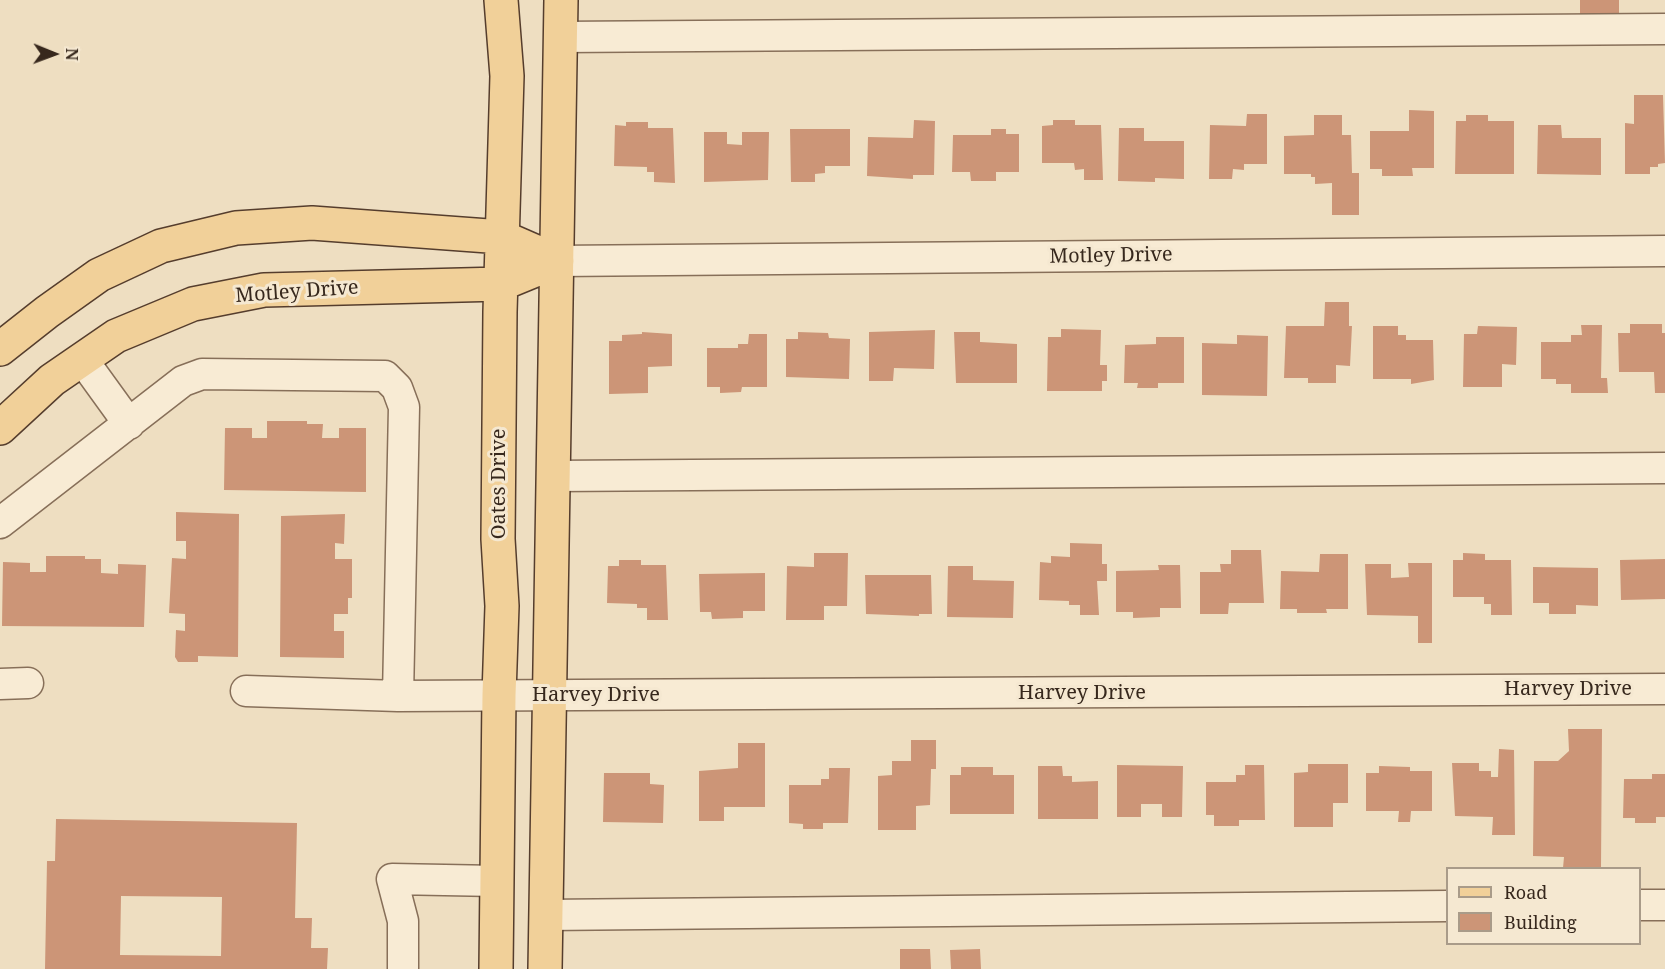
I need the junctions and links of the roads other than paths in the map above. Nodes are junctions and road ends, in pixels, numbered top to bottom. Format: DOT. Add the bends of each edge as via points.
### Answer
graph roads {
  1 [pos="501,0"];
  2 [pos="561,0"];
  3 [pos="1665,29"];
  4 [pos="561,37"];
  5 [pos="502,237"];
  6 [pos="1665,251"];
  7 [pos="557,261"];
  8 [pos="501,284"];
  9 [pos="0,350"];
  10 [pos="82,359"];
  11 [pos="129,424"];
  12 [pos="0,428"];
  13 [pos="1665,468"];
  14 [pos="554,476"];
  15 [pos="0,523"];
  16 [pos="1665,689"];
  17 [pos="246,691"];
  18 [pos="499,695"];
  19 [pos="398,696"];
  20 [pos="549,696"];
  21 [pos="497,881"];
  22 [pos="1665,904"];
  23 [pos="1641,905"];
  24 [pos="1446,906"];
  25 [pos="546,915"];
  26 [pos="403,969"];
  27 [pos="496,969"];
  28 [pos="546,969"];
  1 -- 5 [label="main road, Oates Drive" via="507,76"];
  2 -- 4 [label="main road"];
  3 -- 4 [label="street"];
  4 -- 7 [label="main road"];
  5 -- 7 [label="main road, Motley Drive"];
  5 -- 8 [label="main road, Oates Drive"];
  5 -- 9 [label="main road, Motley Drive" via="312,223 236,228 161,246 99,275"];
  6 -- 7 [label="street, Motley Drive"];
  7 -- 8 [label="main road, Motley Drive"];
  7 -- 14 [label="main road"];
  8 -- 10 [label="main road, Motley Drive" via="264,290 193,304 116,336"];
  8 -- 18 [label="main road, Oates Drive"];
  10 -- 11 [label="street"];
  10 -- 12 [label="main road, Motley Drive" via="52,380"];
  11 -- 15 [label="street"];
  11 -- 19 [label="street" via="183,381 201,374 385,376 397,388 404,407"];
  13 -- 14 [label="street"];
  14 -- 20 [label="main road"];
  16 -- 20 [label="street, Harvey Drive"];
  17 -- 19 [label="street, Harvey Drive"];
  18 -- 19 [label="street, Harvey Drive"];
  18 -- 20 [label="street, Harvey Drive"];
  18 -- 21 [label="main road, Oates Drive"];
  20 -- 25 [label="main road"];
  21 -- 26 [label="street" via="392,879 403,921"];
  21 -- 27 [label="main road, Oates Drive"];
  22 -- 23 [label="street"];
  24 -- 25 [label="street"];
  25 -- 28 [label="main road"];
}
